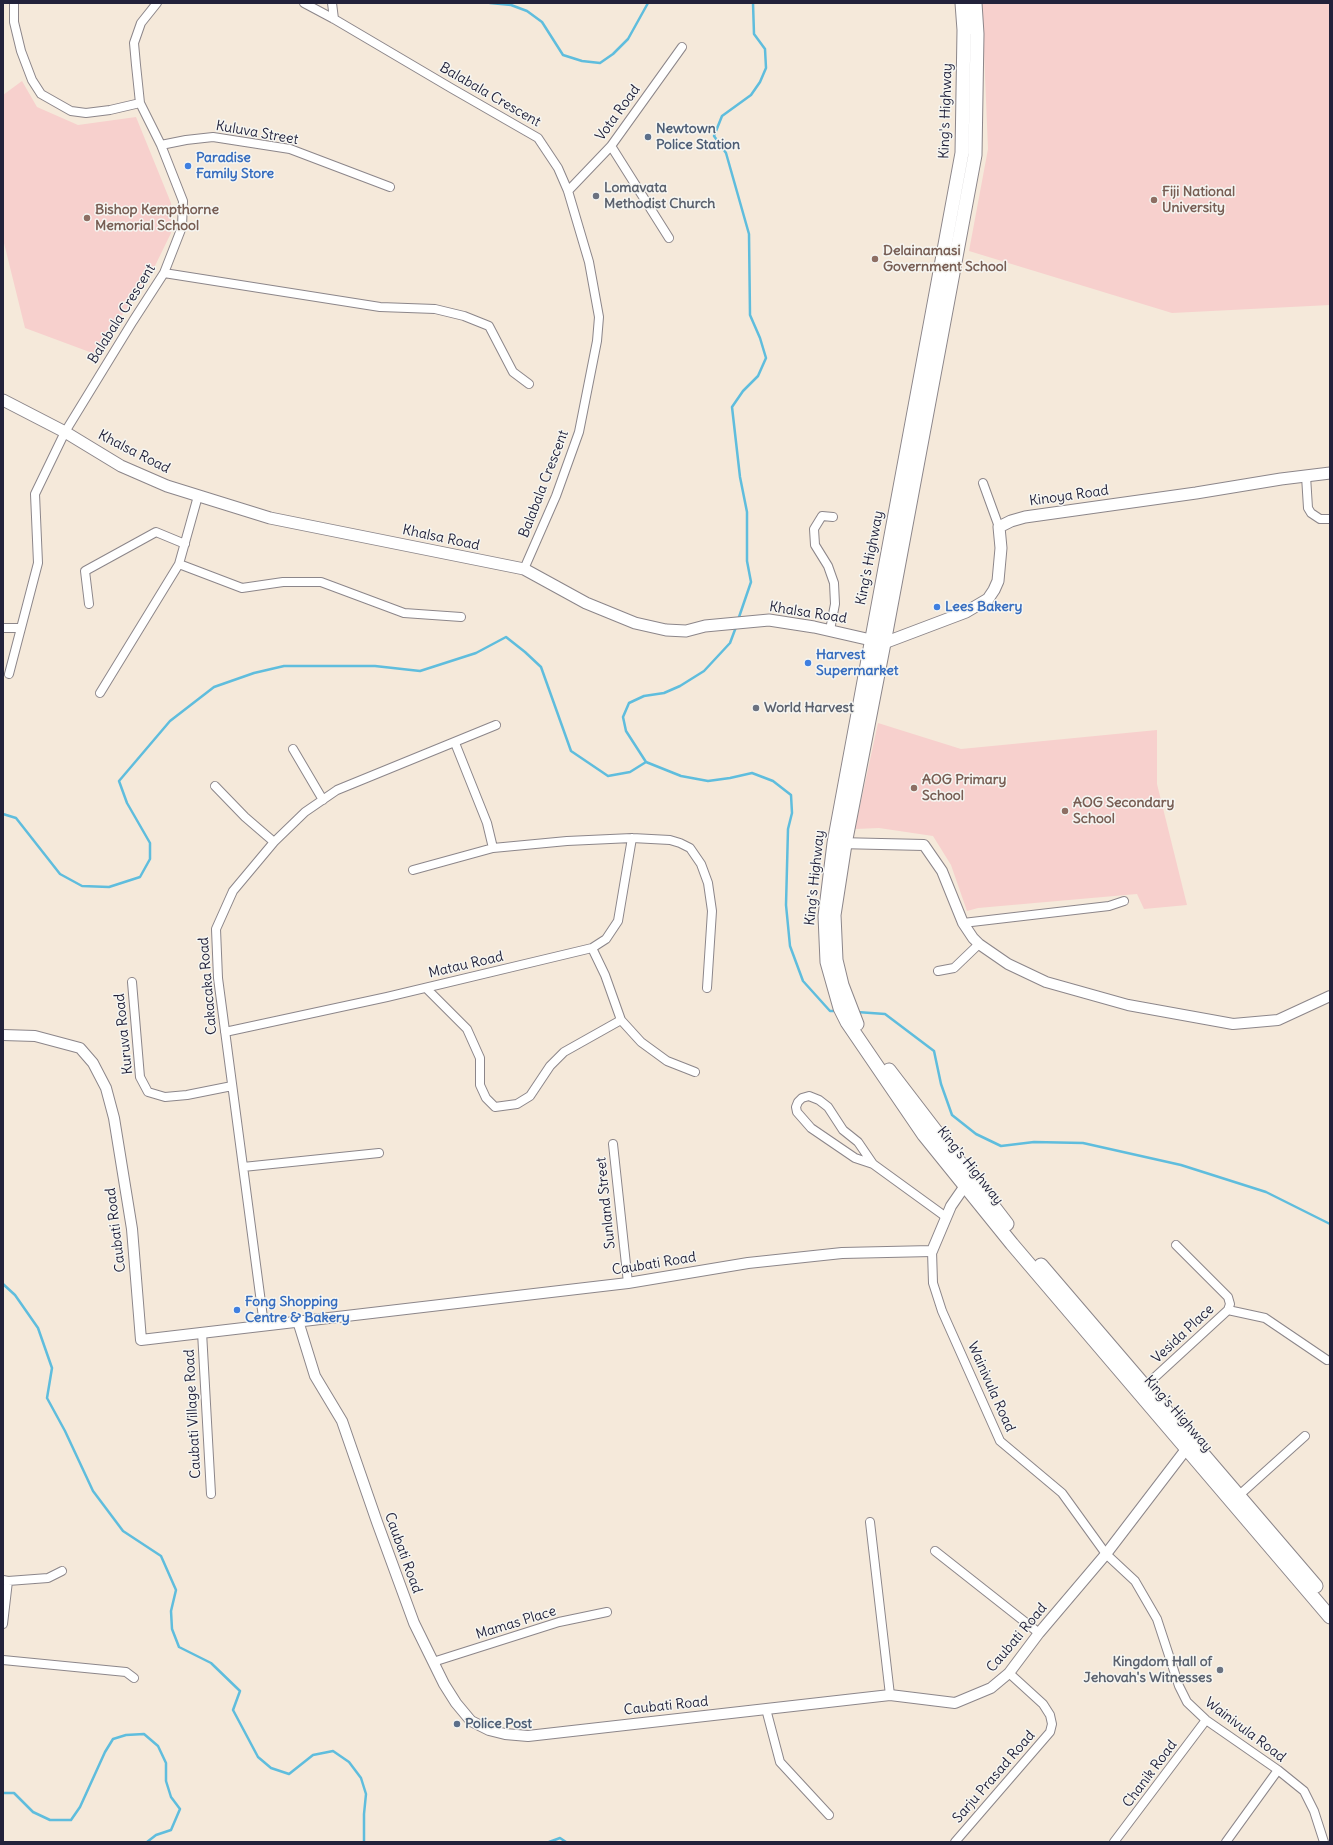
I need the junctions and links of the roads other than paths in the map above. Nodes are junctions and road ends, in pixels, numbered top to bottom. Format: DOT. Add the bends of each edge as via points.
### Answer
graph roads {
  1 [pos="14,3"];
  2 [pos="157,3"];
  3 [pos="304,3"];
  4 [pos="332,3"];
  5 [pos="962,3"];
  6 [pos="975,3"];
  7 [pos="334,18"];
  8 [pos="682,46"];
  9 [pos="140,103"];
  10 [pos="162,145"];
  11 [pos="611,146"];
  12 [pos="390,187"];
  13 [pos="568,191"];
  14 [pos="669,238"];
  15 [pos="164,273"];
  16 [pos="529,384"];
  17 [pos="3,400"];
  18 [pos="65,432"];
  19 [pos="1330,473"];
  20 [pos="1306,476"];
  21 [pos="983,483"];
  22 [pos="198,496"];
  23 [pos="833,517"];
  24 [pos="1330,519"];
  25 [pos="999,527"];
  26 [pos="185,544"];
  27 [pos="179,564"];
  28 [pos="524,569"];
  29 [pos="89,604"];
  30 [pos="461,617"];
  31 [pos="3,628"];
  32 [pos="22,628"];
  33 [pos="830,630"];
  34 [pos="872,639"];
  35 [pos="884,643"];
  36 [pos="9,674"];
  37 [pos="100,693"];
  38 [pos="496,725"];
  39 [pos="455,743"];
  40 [pos="293,749"];
  41 [pos="215,786"];
  42 [pos="323,800"];
  43 [pos="632,838"];
  44 [pos="274,842"];
  45 [pos="839,843"];
  46 [pos="493,848"];
  47 [pos="413,870"];
  48 [pos="1124,901"];
  49 [pos="963,923"];
  50 [pos="979,944"];
  51 [pos="592,948"];
  52 [pos="938,971"];
  53 [pos="132,982"];
  54 [pos="426,988"];
  55 [pos="707,988"];
  56 [pos="1330,996"];
  57 [pos="621,1020"];
  58 [pos="225,1032"];
  59 [pos="3,1035"];
  60 [pos="696,1072"];
  61 [pos="232,1086"];
  62 [pos="613,1144"];
  63 [pos="379,1153"];
  64 [pos="873,1164"];
  65 [pos="243,1167"];
  66 [pos="968,1182"];
  67 [pos="946,1217"];
  68 [pos="1176,1245"];
  69 [pos="932,1251"];
  70 [pos="628,1283"];
  71 [pos="1228,1310"];
  72 [pos="298,1321"];
  73 [pos="264,1325"];
  74 [pos="202,1332"];
  75 [pos="1327,1360"];
  76 [pos="1142,1389"];
  77 [pos="1305,1436"];
  78 [pos="1187,1448"];
  79 [pos="211,1494"];
  80 [pos="1236,1498"];
  81 [pos="870,1522"];
  82 [pos="935,1551"];
  83 [pos="1106,1554"];
  84 [pos="62,1571"];
  85 [pos="5,1581"];
  86 [pos="1330,1602"];
  87 [pos="607,1612"];
  88 [pos="1330,1616"];
  89 [pos="3,1624"];
  90 [pos="1039,1633"];
  91 [pos="3,1660"];
  92 [pos="433,1662"];
  93 [pos="1009,1673"];
  94 [pos="134,1678"];
  95 [pos="890,1695"];
  96 [pos="766,1709"];
  97 [pos="1206,1720"];
  98 [pos="1278,1770"];
  99 [pos="829,1815"];
  100 [pos="955,1842"];
  101 [pos="1114,1842"];
  102 [pos="1226,1842"];
  103 [pos="1324,1842"];
  1 -- 9 [label="street" via="14,22 21,51 32,80 41,94 71,111 86,113"];
  2 -- 9 [label="street, Balabala Crescent" via="141,23 134,43"];
  3 -- 7 [label="street, Balabala Crescent"];
  4 -- 7 [label="street"];
  5 -- 34 [label="highway, King's Highway" via="962,153"];
  6 -- 35 [label="highway, King's Highway" via="975,155"];
  7 -- 13 [label="street, Balabala Crescent" via="538,138 558,168"];
  8 -- 11 [label="street, Vota Road"];
  9 -- 10 [label="street, Balabala Crescent"];
  10 -- 12 [label="street, Kuluva Street" via="213,137 290,149"];
  10 -- 15 [label="street, Balabala Crescent" via="183,201 182,227"];
  11 -- 13 [label="street, Vota Road"];
  11 -- 14 [label="street"];
  13 -- 28 [label="street, Balabala Crescent" via="589,262 599,317 597,342 579,432 556,496"];
  15 -- 16 [label="street" via="380,307 435,309 464,316 489,326 514,372"];
  15 -- 18 [label="street, Balabala Crescent"];
  17 -- 18 [label="main road, Khalsa Road"];
  18 -- 22 [label="main road, Khalsa Road" via="121,466"];
  18 -- 32 [label="street, Balabala Crescent" via="35,494 38,563"];
  19 -- 20 [label="main road, Kinoya Road"];
  20 -- 24 [label="street" via="1308,508 1320,519"];
  20 -- 25 [label="main road, Kinoya Road" via="1025,517"];
  21 -- 25 [label="street"];
  22 -- 26 [label="street"];
  22 -- 28 [label="main road, Khalsa Road" via="270,518"];
  23 -- 33 [label="street" via="822,516 814,529 815,545 828,566 834,583 836,604"];
  25 -- 35 [label="main road" via="1001,548 998,582 988,599 966,612"];
  26 -- 27 [label="street"];
  26 -- 29 [label="street" via="156,532 85,571"];
  27 -- 30 [label="street" via="242,588 284,582 321,582 404,613"];
  27 -- 37 [label="street"];
  28 -- 33 [label="main road, Khalsa Road" via="586,603 635,623 666,630 686,631 705,626 769,620"];
  31 -- 32 [label="street"];
  32 -- 36 [label="street, Balabala Crescent"];
  33 -- 34 [label="main road, Khalsa Road"];
  34 -- 35 [label="main road, Khalsa Road"];
  34 -- 45 [label="highway, King's Highway"];
  35 -- 45 [label="highway, King's Highway"];
  38 -- 39 [label="street, Cakacaka Road"];
  39 -- 42 [label="street, Cakacaka Road" via="337,790"];
  39 -- 46 [label="street" via="487,823"];
  40 -- 42 [label="street"];
  41 -- 44 [label="street"];
  42 -- 44 [label="street, Cakacaka Road" via="305,812"];
  43 -- 46 [label="street"];
  43 -- 51 [label="street, Matau Road" via="618,922 606,939"];
  43 -- 55 [label="street" via="680,843 690,848 701,864 708,882 712,911"];
  44 -- 58 [label="street, Cakacaka Road" via="233,891 216,929 218,978"];
  45 -- 49 [label="street" via="924,845 942,871"];
  45 -- 66 [label="highway, King's Highway" via="834,938 845,1007 851,1022 924,1135"];
  46 -- 47 [label="street"];
  48 -- 49 [label="street" via="1109,906"];
  49 -- 50 [label="street"];
  50 -- 52 [label="street" via="954,968"];
  50 -- 56 [label="street" via="1008,964 1046,982 1128,1005 1233,1024 1278,1020"];
  51 -- 54 [label="street, Matau Road"];
  51 -- 57 [label="street"];
  53 -- 61 [label="street, Kuruva Road" via="140,1077 148,1092 165,1097"];
  54 -- 57 [label="street" via="467,1029 480,1058 480,1085 486,1098 495,1107 517,1104 530,1096 550,1066 564,1052"];
  54 -- 58 [label="street, Matau Road"];
  57 -- 60 [label="street" via="641,1042 667,1061"];
  58 -- 61 [label="street, Cakacaka Road"];
  59 -- 74 [label="street, Caubati Road" via="35,1036 64,1043 80,1048 93,1063 106,1088 114,1118 132,1229 141,1340"];
  61 -- 65 [label="street, Cakacaka Road"];
  62 -- 70 [label="street, Sunland Street"];
  63 -- 65 [label="street"];
  64 -- 64 [label="street" via="855,1158 811,1128 797,1112 798,1102 809,1096 828,1106 843,1130 858,1142"];
  64 -- 67 [label="street"];
  65 -- 73 [label="street, Cakacaka Road"];
  66 -- 67 [label="street"];
  66 -- 76 [label="highway, King's Highway" via="1012,1244"];
  67 -- 69 [label="street"];
  68 -- 71 [label="street, Vesida Place" via="1228,1297"];
  69 -- 70 [label="street, Caubati Road" via="842,1253 754,1263"];
  69 -- 83 [label="street, Wainivula Road" via="933,1283 942,1311 1000,1441 1062,1493"];
  70 -- 72 [label="street, Caubati Road"];
  71 -- 75 [label="street, Vesida Place" via="1265,1318"];
  71 -- 76 [label="street, Vesida Place"];
  72 -- 73 [label="street, Caubati Road"];
  72 -- 92 [label="street, Caubati Road" via="315,1376 342,1421 414,1623"];
  73 -- 74 [label="street, Caubati Road"];
  74 -- 79 [label="street, Caubati Village Road"];
  76 -- 78 [label="highway, King's Highway"];
  76 -- 80 [label="highway, King's Highway"];
  77 -- 80 [label="street"];
  78 -- 80 [label="highway, King's Highway"];
  78 -- 83 [label="street, Caubati Road"];
  80 -- 86 [label="highway, King's Highway"];
  80 -- 88 [label="highway, King's Highway"];
  81 -- 95 [label="street"];
  82 -- 90 [label="street"];
  83 -- 90 [label="street, Caubati Road"];
  83 -- 97 [label="street, Wainivula Road" via="1135,1581 1157,1619 1179,1686 1188,1702"];
  84 -- 85 [label="street" via="48,1578"];
  85 -- 89 [label="street"];
  87 -- 92 [label="street, Mamas Place" via="559,1622"];
  90 -- 93 [label="street, Caubati Road"];
  91 -- 94 [label="street" via="126,1672"];
  92 -- 96 [label="street, Caubati Road" via="456,1703 471,1721 505,1734 528,1736"];
  93 -- 95 [label="street, Caubati Road" via="991,1688 955,1703"];
  93 -- 100 [label="street, Sarju Prasad Road" via="1043,1704 1050,1715 1050,1732"];
  95 -- 96 [label="street, Caubati Road"];
  96 -- 99 [label="street" via="780,1762"];
  97 -- 98 [label="street, Wainivula Road"];
  97 -- 101 [label="street, Chanik Road"];
  98 -- 102 [label="street"];
  98 -- 103 [label="street, Wainivula Road" via="1304,1791 1314,1810"];
}
